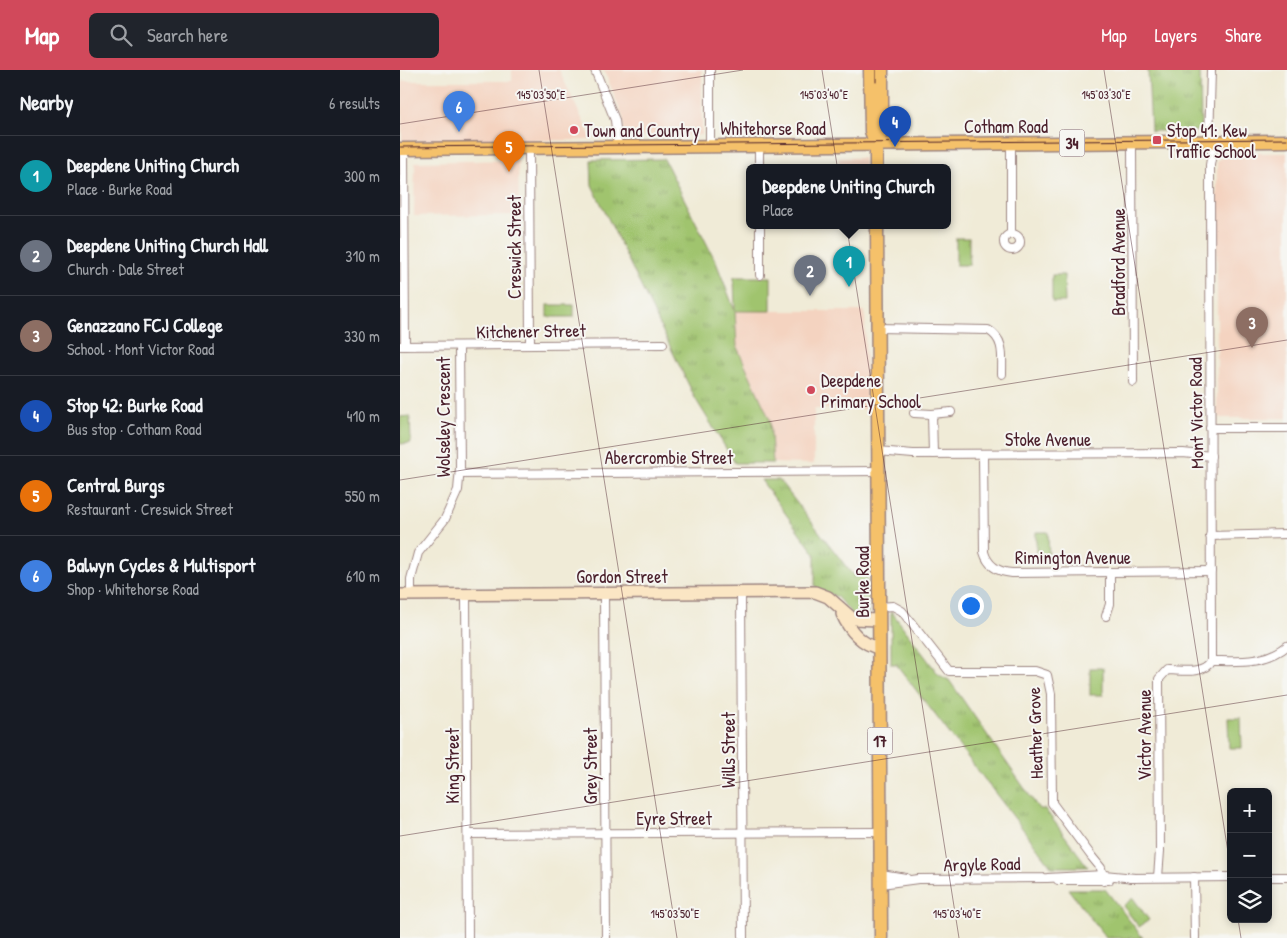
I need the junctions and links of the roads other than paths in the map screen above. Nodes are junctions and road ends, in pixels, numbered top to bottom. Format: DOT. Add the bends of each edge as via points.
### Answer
graph roads {
  1 [pos="595,70"];
  2 [pos="710,70"];
  3 [pos="870,70"];
  4 [pos="882,70"];
  5 [pos="1211,70"];
  6 [pos="1287,141"];
  7 [pos="1209,142"];
  8 [pos="1132,143"];
  9 [pos="1011,144"];
  10 [pos="876,145"];
  11 [pos="710,146"];
  12 [pos="759,146"];
  13 [pos="528,147"];
  14 [pos="618,147"];
  15 [pos="402,149"];
  16 [pos="759,164"];
  17 [pos="876,164"];
  18 [pos="760,229"];
  19 [pos="877,229"];
  20 [pos="1011,234"];
  21 [pos="760,275"];
  22 [pos="877,328"];
  23 [pos="663,344"];
  24 [pos="530,345"];
  25 [pos="402,346"];
  26 [pos="458,346"];
  27 [pos="1002,374"];
  28 [pos="1133,382"];
  29 [pos="914,412"];
  30 [pos="951,412"];
  31 [pos="932,414"];
  32 [pos="1210,428"];
  33 [pos="1287,428"];
  34 [pos="1211,452"];
  35 [pos="933,454"];
  36 [pos="983,454"];
  37 [pos="878,460"];
  38 [pos="460,474"];
  39 [pos="1287,534"];
  40 [pos="1210,536"];
  41 [pos="1211,571"];
  42 [pos="1110,572"];
  43 [pos="741,592"];
  44 [pos="466,594"];
  45 [pos="604,594"];
  46 [pos="406,595"];
  47 [pos="879,607"];
  48 [pos="839,608"];
  49 [pos="1106,616"];
  50 [pos="879,620"];
  51 [pos="1287,646"];
  52 [pos="879,648"];
  53 [pos="1211,661"];
  54 [pos="880,832"];
  55 [pos="605,833"];
  56 [pos="743,833"];
  57 [pos="468,834"];
  58 [pos="1161,877"];
  59 [pos="1194,877"];
  60 [pos="1227,877"];
  61 [pos="1272,877"];
  62 [pos="1287,877"];
  63 [pos="1100,878"];
  64 [pos="881,879"];
  65 [pos="468,938"];
  66 [pos="606,938"];
  67 [pos="743,938"];
  68 [pos="881,938"];
  69 [pos="1194,938"];
  1 -- 14 [label="street" via="615,120"];
  2 -- 11 [label="street"];
  3 -- 10 [label="main road" via="870,130"];
  4 -- 10 [label="main road" via="882,131"];
  5 -- 7 [label="street, Mont Victor Road"];
  6 -- 7 [label="main road, Cotham Road / 34"];
  7 -- 8 [label="main road, Cotham Road / 34"];
  7 -- 32 [label="street, Mont Victor Road"];
  8 -- 9 [label="main road, Cotham Road / 34"];
  8 -- 28 [label="street, Bradford Avenue"];
  9 -- 10 [label="main road, Cotham Road / 34"];
  9 -- 20 [label="street"];
  10 -- 12 [label="main road, Whitehorse Road / 34"];
  10 -- 17 [label="main road"];
  11 -- 12 [label="main road, Whitehorse Road / 34"];
  11 -- 14 [label="main road, Whitehorse Road / 34"];
  12 -- 16 [label="street"];
  13 -- 14 [label="main road, Whitehorse Road / 34"];
  13 -- 15 [label="main road, Whitehorse Road / 34"];
  13 -- 24 [label="street, Creswick Street"];
  15 -- 25 [label="street"];
  18 -- 21 [label="street"];
  19 -- 22 [label="main road, Burke Road / 17"];
  22 -- 27 [label="street" via="988,330 1001,343"];
  22 -- 37 [label="main road, Burke Road / 17"];
  23 -- 24 [label="street, Kitchener Street"];
  24 -- 26 [label="street, Kitchener Street"];
  25 -- 26 [label="street, Kitchener Street"];
  26 -- 38 [label="street, Wolseley Crescent"];
  29 -- 31 [label="street"];
  30 -- 31 [label="street"];
  31 -- 35 [label="street"];
  32 -- 33 [label="street"];
  32 -- 34 [label="street, Mont Victor Road"];
  34 -- 36 [label="street, Stoke Avenue"];
  34 -- 40 [label="street, Mont Victor Road"];
  35 -- 36 [label="street, Stoke Avenue"];
  35 -- 37 [label="street, Stoke Avenue"];
  36 -- 42 [label="street, Rimington Avenue" via="983,547 990,564 1006,572"];
  37 -- 38 [label="street, Abercrombie Street"];
  37 -- 47 [label="main road, Burke Road / 17"];
  38 -- 46 [label="street, Wolseley Crescent" via="450,511 418,553"];
  39 -- 40 [label="street"];
  40 -- 41 [label="street, Mont Victor Road"];
  41 -- 42 [label="street, Rimington Avenue"];
  41 -- 53 [label="street, Mont Victor Road"];
  42 -- 49 [label="street" via="1110,604"];
  43 -- 45 [label="street, Gordon Street"];
  43 -- 48 [label="street, Gordon Street" via="815,592 828,597"];
  43 -- 56 [label="street, Wills Street"];
  44 -- 45 [label="street, Gordon Street"];
  44 -- 46 [label="street, Gordon Street"];
  44 -- 57 [label="street, King Street"];
  45 -- 55 [label="street, Grey Street"];
  47 -- 50 [label="main road, Burke Road / 17"];
  47 -- 63 [label="street, Heather Grove" via="893,606 902,611 949,671 1035,671 1047,675 1051,694 1052,802 1099,863"];
  48 -- 50 [label="street, Gordon Street" via="853,619"];
  48 -- 52 [label="street, Gordon Street" via="860,640"];
  50 -- 52 [label="main road, Burke Road / 17"];
  51 -- 53 [label="street, Victor Avenue" via="1263,659"];
  52 -- 54 [label="main road, Burke Road / 17"];
  53 -- 58 [label="street, Victor Avenue" via="1202,669 1167,670 1160,677"];
  54 -- 56 [label="street, Eyre Street"];
  54 -- 64 [label="main road, Burke Road / 17"];
  55 -- 56 [label="street, Eyre Street"];
  55 -- 57 [label="street, Eyre Street"];
  55 -- 66 [label="street, Grey Street"];
  56 -- 67 [label="street, Wills Street"];
  57 -- 65 [label="street, King Street"];
  58 -- 59 [label="street, Argyle Road"];
  58 -- 63 [label="street, Argyle Road"];
  59 -- 60 [label="street, Argyle Road"];
  59 -- 69 [label="street"];
  61 -- 62 [label="street"];
  63 -- 64 [label="street, Argyle Road"];
  64 -- 68 [label="main road, Burke Road / 17"];
}
